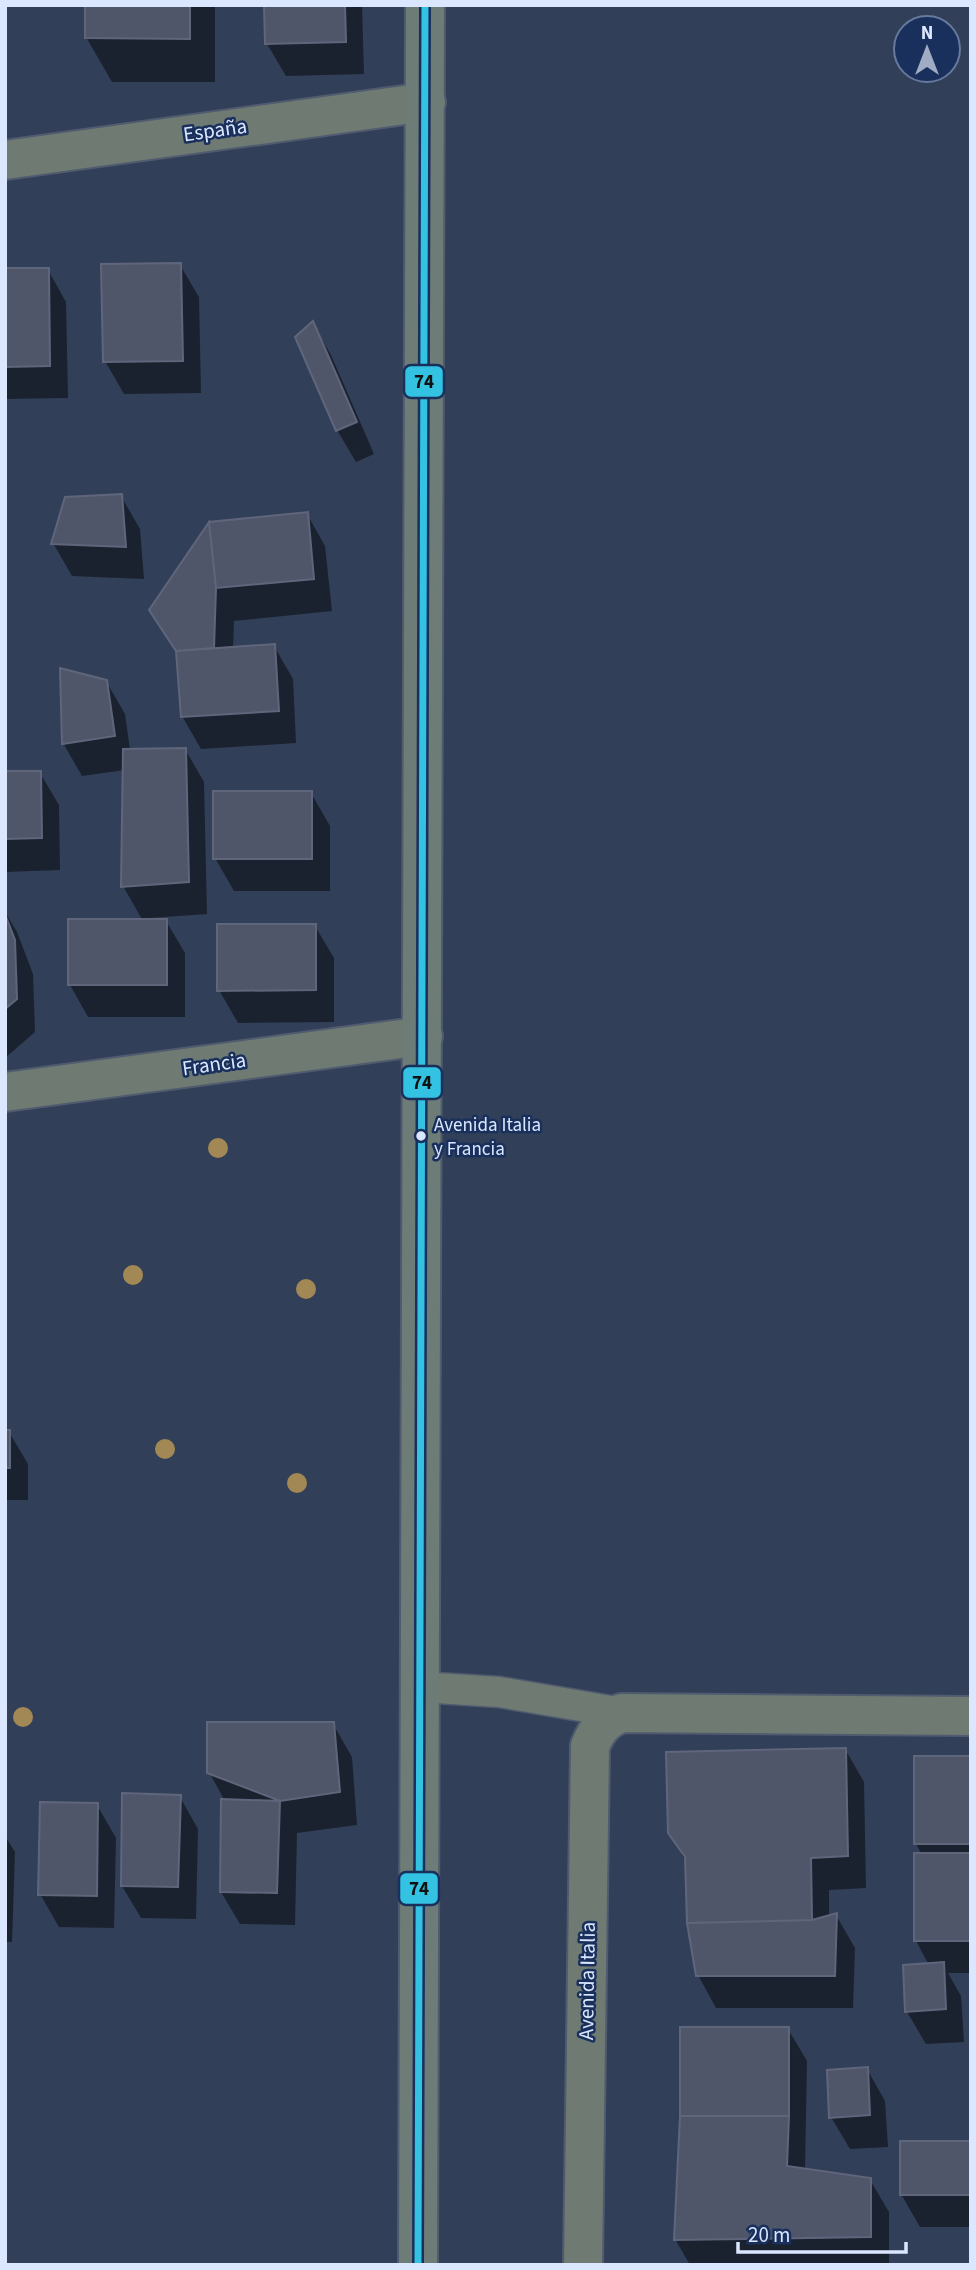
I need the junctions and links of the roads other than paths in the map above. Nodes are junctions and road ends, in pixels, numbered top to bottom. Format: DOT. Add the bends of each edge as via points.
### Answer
graph roads {
  1 [pos="425,5"];
  2 [pos="426,102"];
  3 [pos="5,160"];
  4 [pos="424,1036"];
  5 [pos="5,1092"];
  6 [pos="420,1687"];
  7 [pos="622,1713"];
  8 [pos="971,1716"];
  9 [pos="418,2265"];
  10 [pos="583,2265"];
  1 -- 2 [label="street"];
  2 -- 3 [label="street, España"];
  2 -- 4 [label="street"];
  4 -- 5 [label="street, Francia"];
  4 -- 6 [label="street"];
  6 -- 7 [label="lane" via="499,1692"];
  6 -- 9 [label="street"];
  7 -- 8 [label="street"];
  7 -- 10 [label="street, Avenida Italia" via="608,1718 590,1746"];
}
